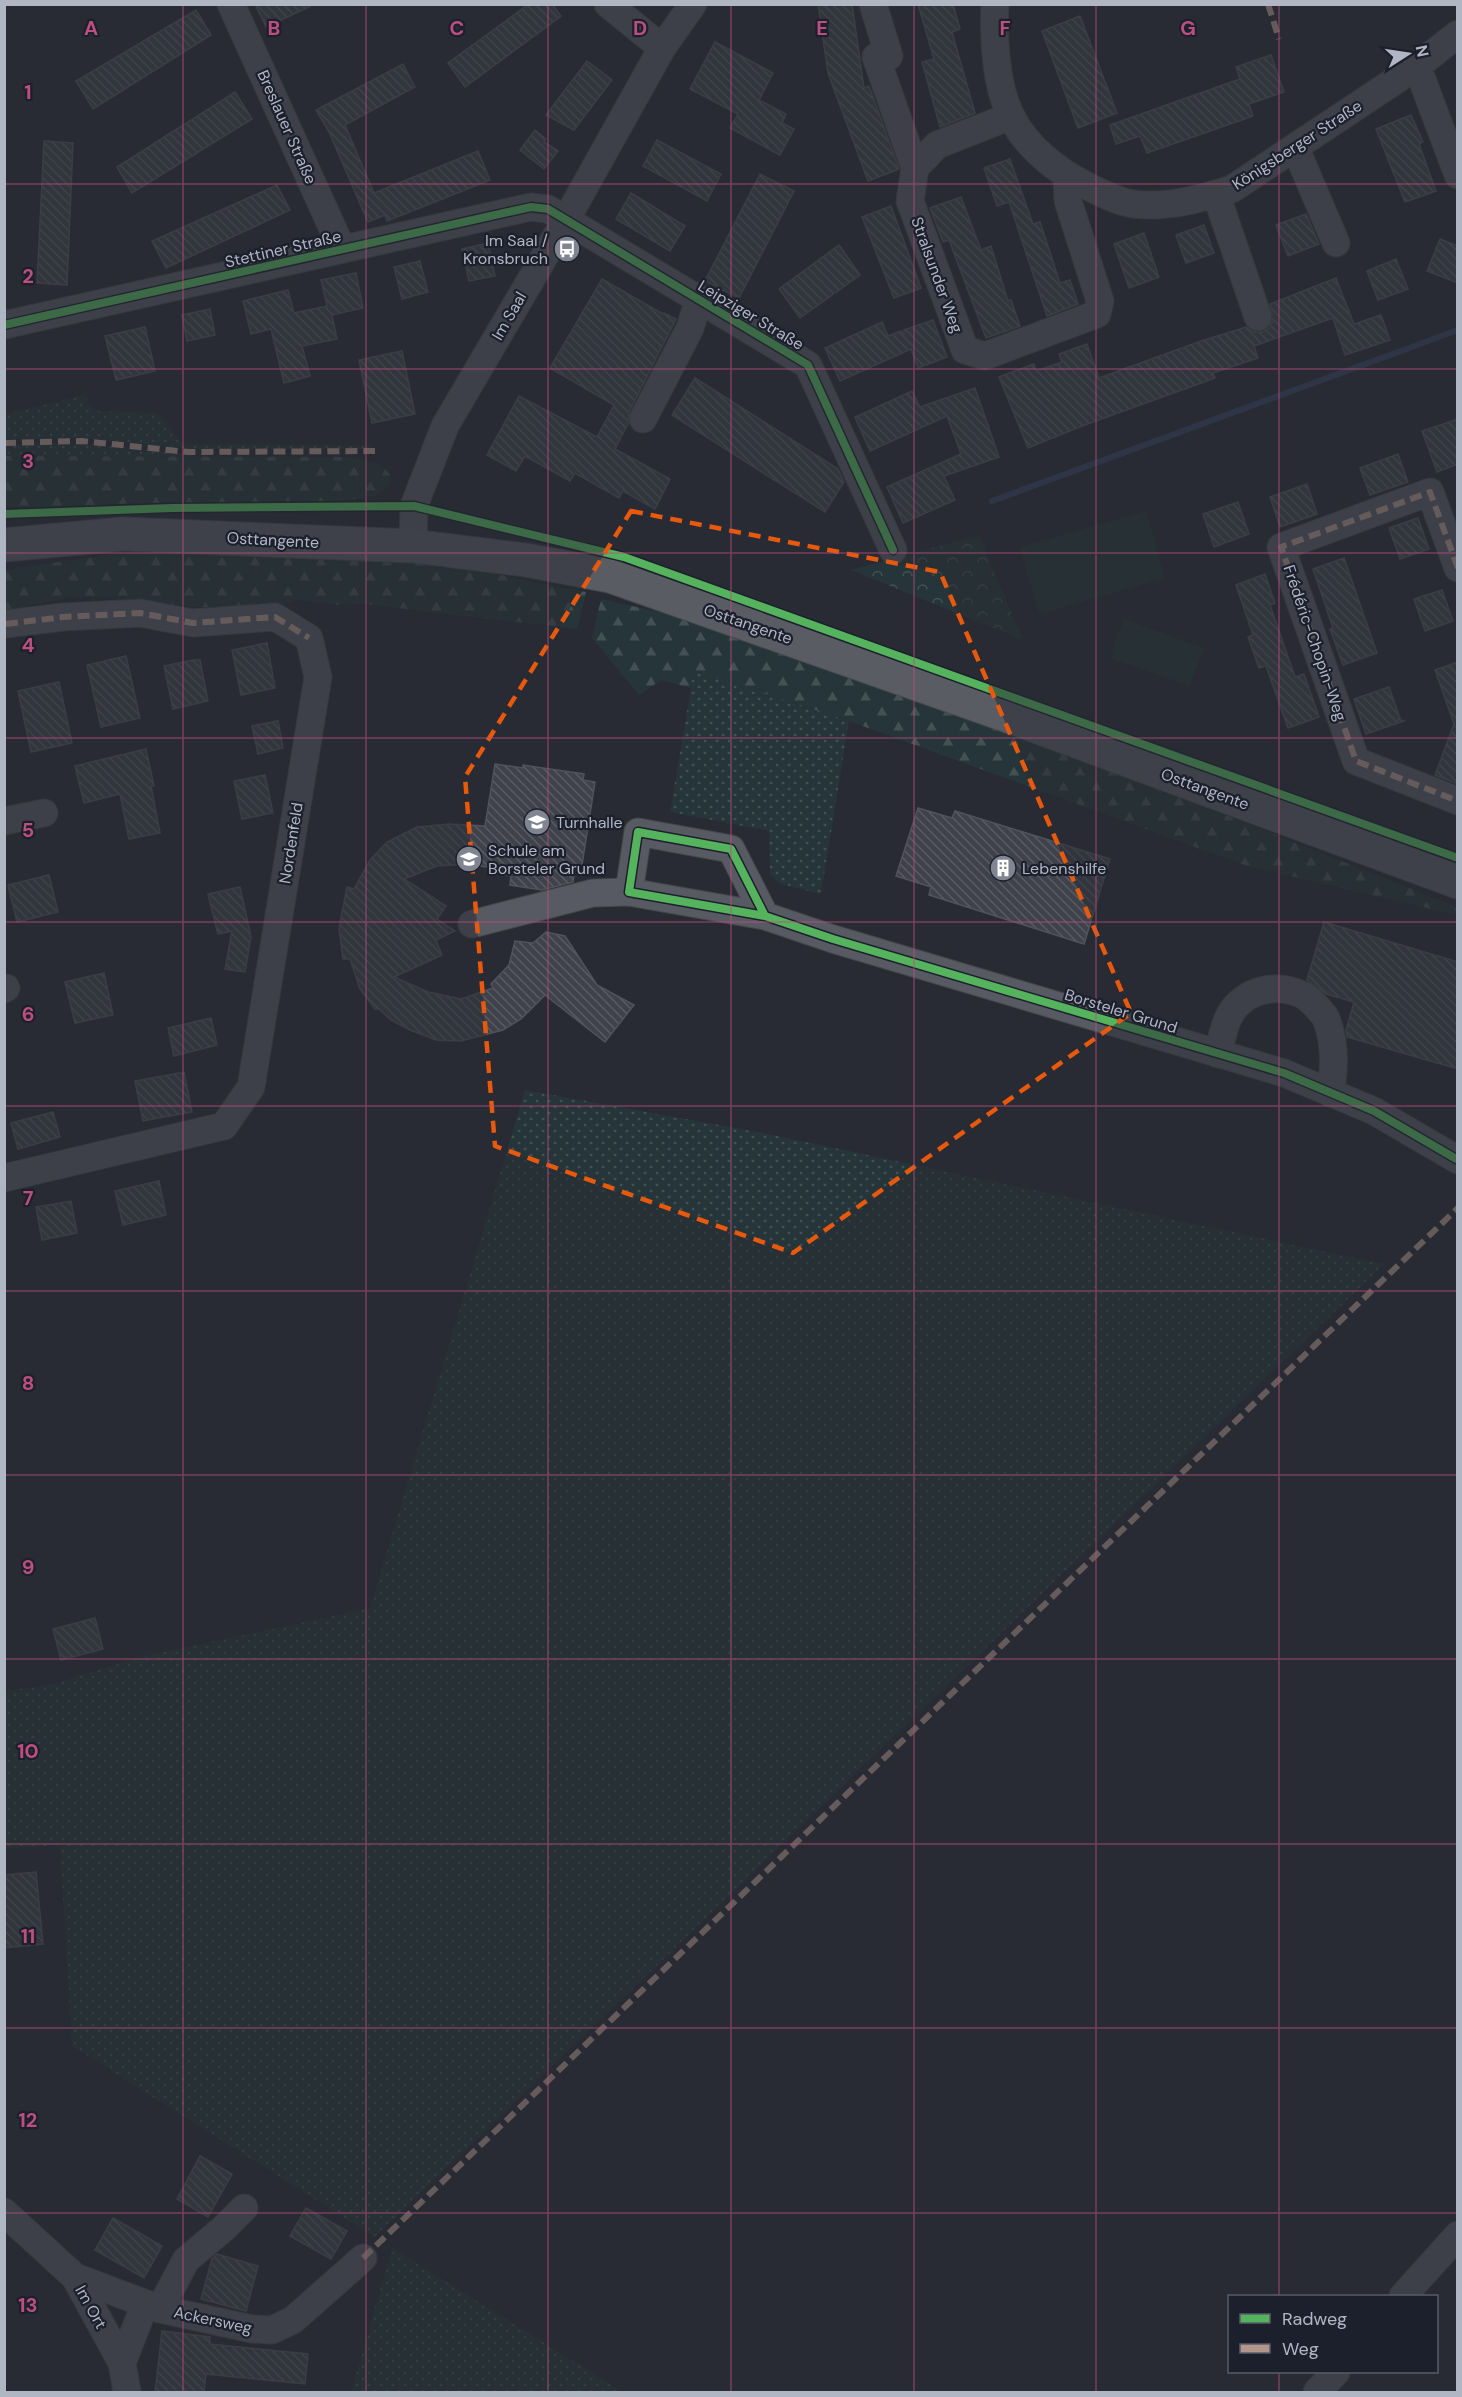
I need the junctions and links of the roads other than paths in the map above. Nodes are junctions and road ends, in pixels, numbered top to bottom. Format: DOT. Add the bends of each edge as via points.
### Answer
graph roads {
  1 [pos="231,4"];
  2 [pos="608,4"];
  3 [pos="693,4"];
  4 [pos="873,4"];
  5 [pos="995,4"];
  6 [pos="1458,34"];
  7 [pos="662,48"];
  8 [pos="1416,66"];
  9 [pos="1011,116"];
  10 [pos="1295,147"];
  11 [pos="915,168"];
  12 [pos="1458,175"];
  13 [pos="1067,176"];
  14 [pos="1216,194"];
  15 [pos="567,218"];
  16 [pos="1336,243"];
  17 [pos="342,249"];
  18 [pos="699,299"];
  19 [pos="1258,317"];
  20 [pos="4,325"];
  21 [pos="643,419"];
  22 [pos="4,545"];
  23 [pos="413,546"];
  24 [pos="893,550"];
  25 [pos="1458,568"];
  26 [pos="6,624"];
  27 [pos="1458,801"];
  28 [pos="44,813"];
  29 [pos="4,821"];
  30 [pos="1458,882"];
  31 [pos="629,892"];
  32 [pos="765,916"];
  33 [pos="472,924"];
  34 [pos="1218,1054"];
  35 [pos="1330,1093"];
  36 [pos="1458,1160"];
  37 [pos="4,1178"];
  38 [pos="244,2208"];
  39 [pos="4,2212"];
  40 [pos="1458,2235"];
  41 [pos="363,2258"];
  42 [pos="75,2277"];
  43 [pos="1404,2295"];
  44 [pos="153,2306"];
  45 [pos="122,2363"];
  46 [pos="1335,2373"];
  47 [pos="127,2392"];
  48 [pos="1317,2392"];
  1 -- 17 [label="street, Breslauer Straße"];
  2 -- 7 [label="street"];
  3 -- 7 [label="street, Im Saal"];
  4 -- 11 [label="street, Stralsunder Weg" via="889,56 876,57"];
  5 -- 9 [label="street, Königsberger Straße" via="997,69"];
  6 -- 8 [label="street, Königsberger Straße"];
  7 -- 15 [label="street, Im Saal"];
  8 -- 10 [label="street, Königsberger Straße"];
  8 -- 12 [label="street"];
  9 -- 11 [label="street" via="937,145"];
  9 -- 13 [label="street, Königsberger Straße" via="1034,149"];
  10 -- 14 [label="street, Königsberger Straße" via="1232,189"];
  10 -- 16 [label="street"];
  11 -- 13 [label="street, Stralsunder Weg" via="910,201 961,340 965,350 986,356 1096,314 1100,301 1068,201"];
  13 -- 14 [label="street, Königsberger Straße" via="1132,204 1168,204"];
  14 -- 19 [label="street"];
  15 -- 17 [label="street, Stettiner Straße" via="548,208 531,207"];
  15 -- 18 [label="street, Leipziger Straße"];
  15 -- 23 [label="street, Im Saal" via="445,426 414,506"];
  17 -- 20 [label="street, Stettiner Straße"];
  18 -- 21 [label="street" via="690,328"];
  18 -- 24 [label="street, Leipziger Straße" via="808,365"];
  22 -- 23 [label="main road, Osttangente" via="123,534"];
  23 -- 30 [label="main road, Osttangente" via="526,560 610,576 1008,716"];
  25 -- 27 [label="street, Frédéric-Chopin-Weg" via="1430,492 1281,547 1356,760"];
  26 -- 37 [label="street, Nordenfeld" via="140,613 193,623 275,616 309,638 318,677 251,1087 224,1126"];
  28 -- 29 [label="street"];
  31 -- 32 [label="street, Borsteler Grund"];
  31 -- 32 [label="street" via="638,832 730,849"];
  31 -- 33 [label="street, Borsteler Grund" via="593,893"];
  32 -- 34 [label="street, Borsteler Grund"];
  34 -- 35 [label="street, Borsteler Grund"];
  34 -- 35 [label="street" via="1226,1024 1237,1005 1269,989 1293,989 1311,1000 1327,1018 1335,1071"];
  35 -- 36 [label="street, Borsteler Grund" via="1374,1111"];
  38 -- 44 [label="street" via="186,2259"];
  39 -- 42 [label="street, Im Ort"];
  40 -- 43 [label="street"];
  41 -- 44 [label="street, Ackersweg" via="293,2320 273,2330 252,2330"];
  42 -- 44 [label="street, Ackersweg"];
  42 -- 45 [label="street, Im Ort"];
  44 -- 45 [label="street"];
  45 -- 47 [label="street, Im Ort"];
  46 -- 48 [label="street"];
}
